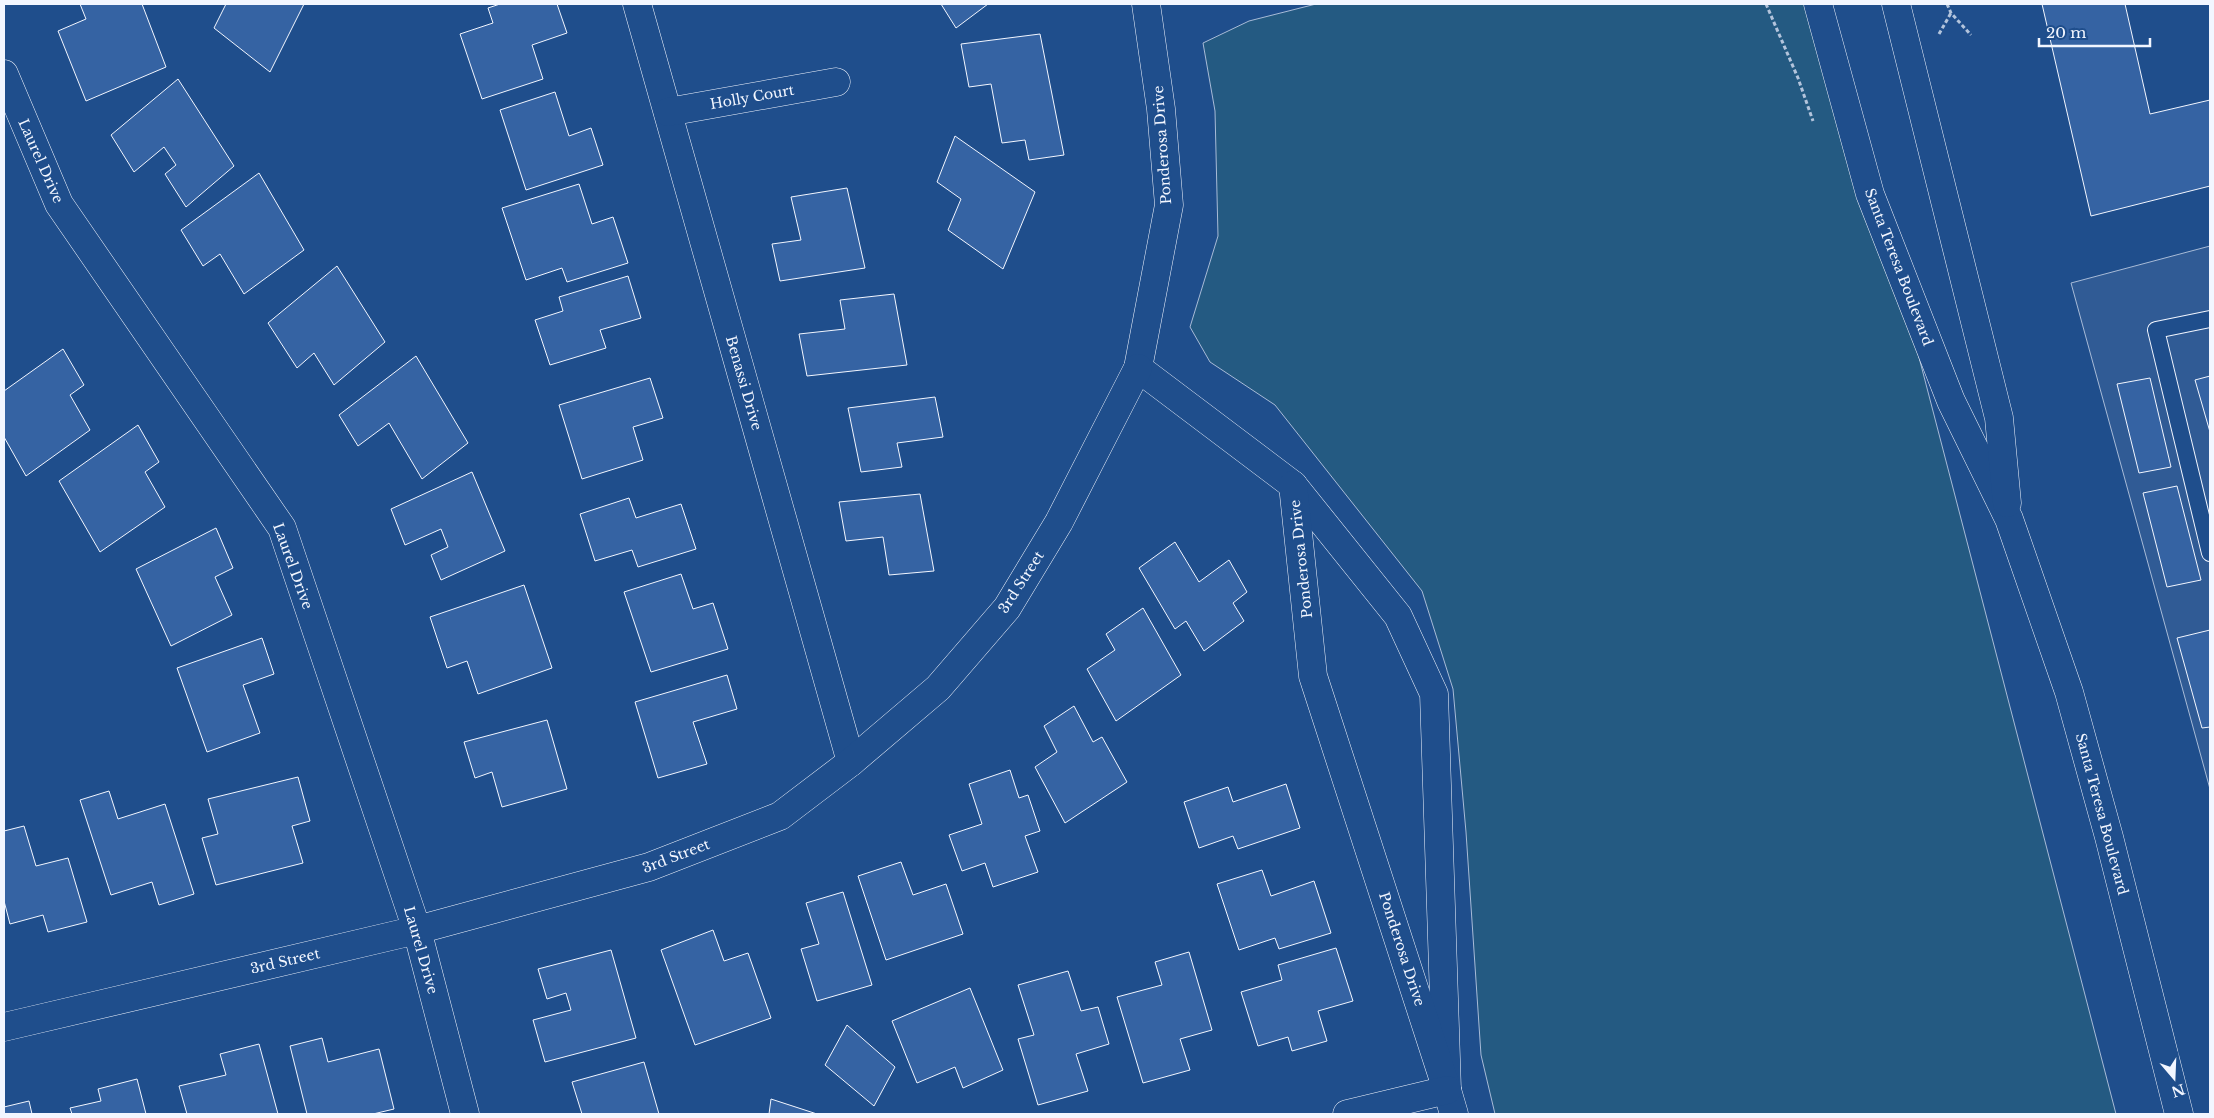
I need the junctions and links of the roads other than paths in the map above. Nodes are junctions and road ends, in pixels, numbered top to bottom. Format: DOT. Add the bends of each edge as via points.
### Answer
graph roads {
  1 [pos="637,4"];
  2 [pos="1146,4"];
  3 [pos="1818,4"];
  4 [pos="1896,4"];
  5 [pos="4,74"];
  6 [pos="836,82"];
  7 [pos="668,112"];
  8 [pos="2210,319"];
  9 [pos="1138,368"];
  10 [pos="1293,485"];
  11 [pos="2009,519"];
  12 [pos="2210,553"];
  13 [pos="850,762"];
  14 [pos="416,930"];
  15 [pos="4,1027"];
  16 [pos="1450,1102"];
  17 [pos="465,1114"];
  18 [pos="1347,1114"];
  19 [pos="2179,1114"];
  1 -- 7 [label="street, Benassi Drive"];
  2 -- 9 [label="street, Ponderosa Drive" via="1161,109 1169,204"];
  3 -- 11 [label="street, Santa Teresa Boulevard" via="1870,194 1951,401"];
  4 -- 11 [label="street, Santa Teresa Boulevard" via="1999,418"];
  5 -- 14 [label="street, Laurel Drive" via="59,204 282,528"];
  6 -- 7 [label="street, Holly Court"];
  7 -- 13 [label="street, Benassi Drive"];
  8 -- 12 [label="lane" via="2156,330"];
  9 -- 10 [label="street, Ponderosa Drive"];
  9 -- 13 [label="street, 3rd Street" via="1059,522 1007,608 938,688"];
  10 -- 16 [label="street, Ponderosa Drive" via="1313,676"];
  10 -- 16 [label="street" via="1398,616 1434,694"];
  11 -- 19 [label="street, Santa Teresa Boulevard" via="2069,692"];
  13 -- 14 [label="street, 3rd Street" via="780,816 648,867"];
  14 -- 15 [label="street, 3rd Street"];
  14 -- 17 [label="street, Laurel Drive"];
  16 -- 18 [label="street"];
}
